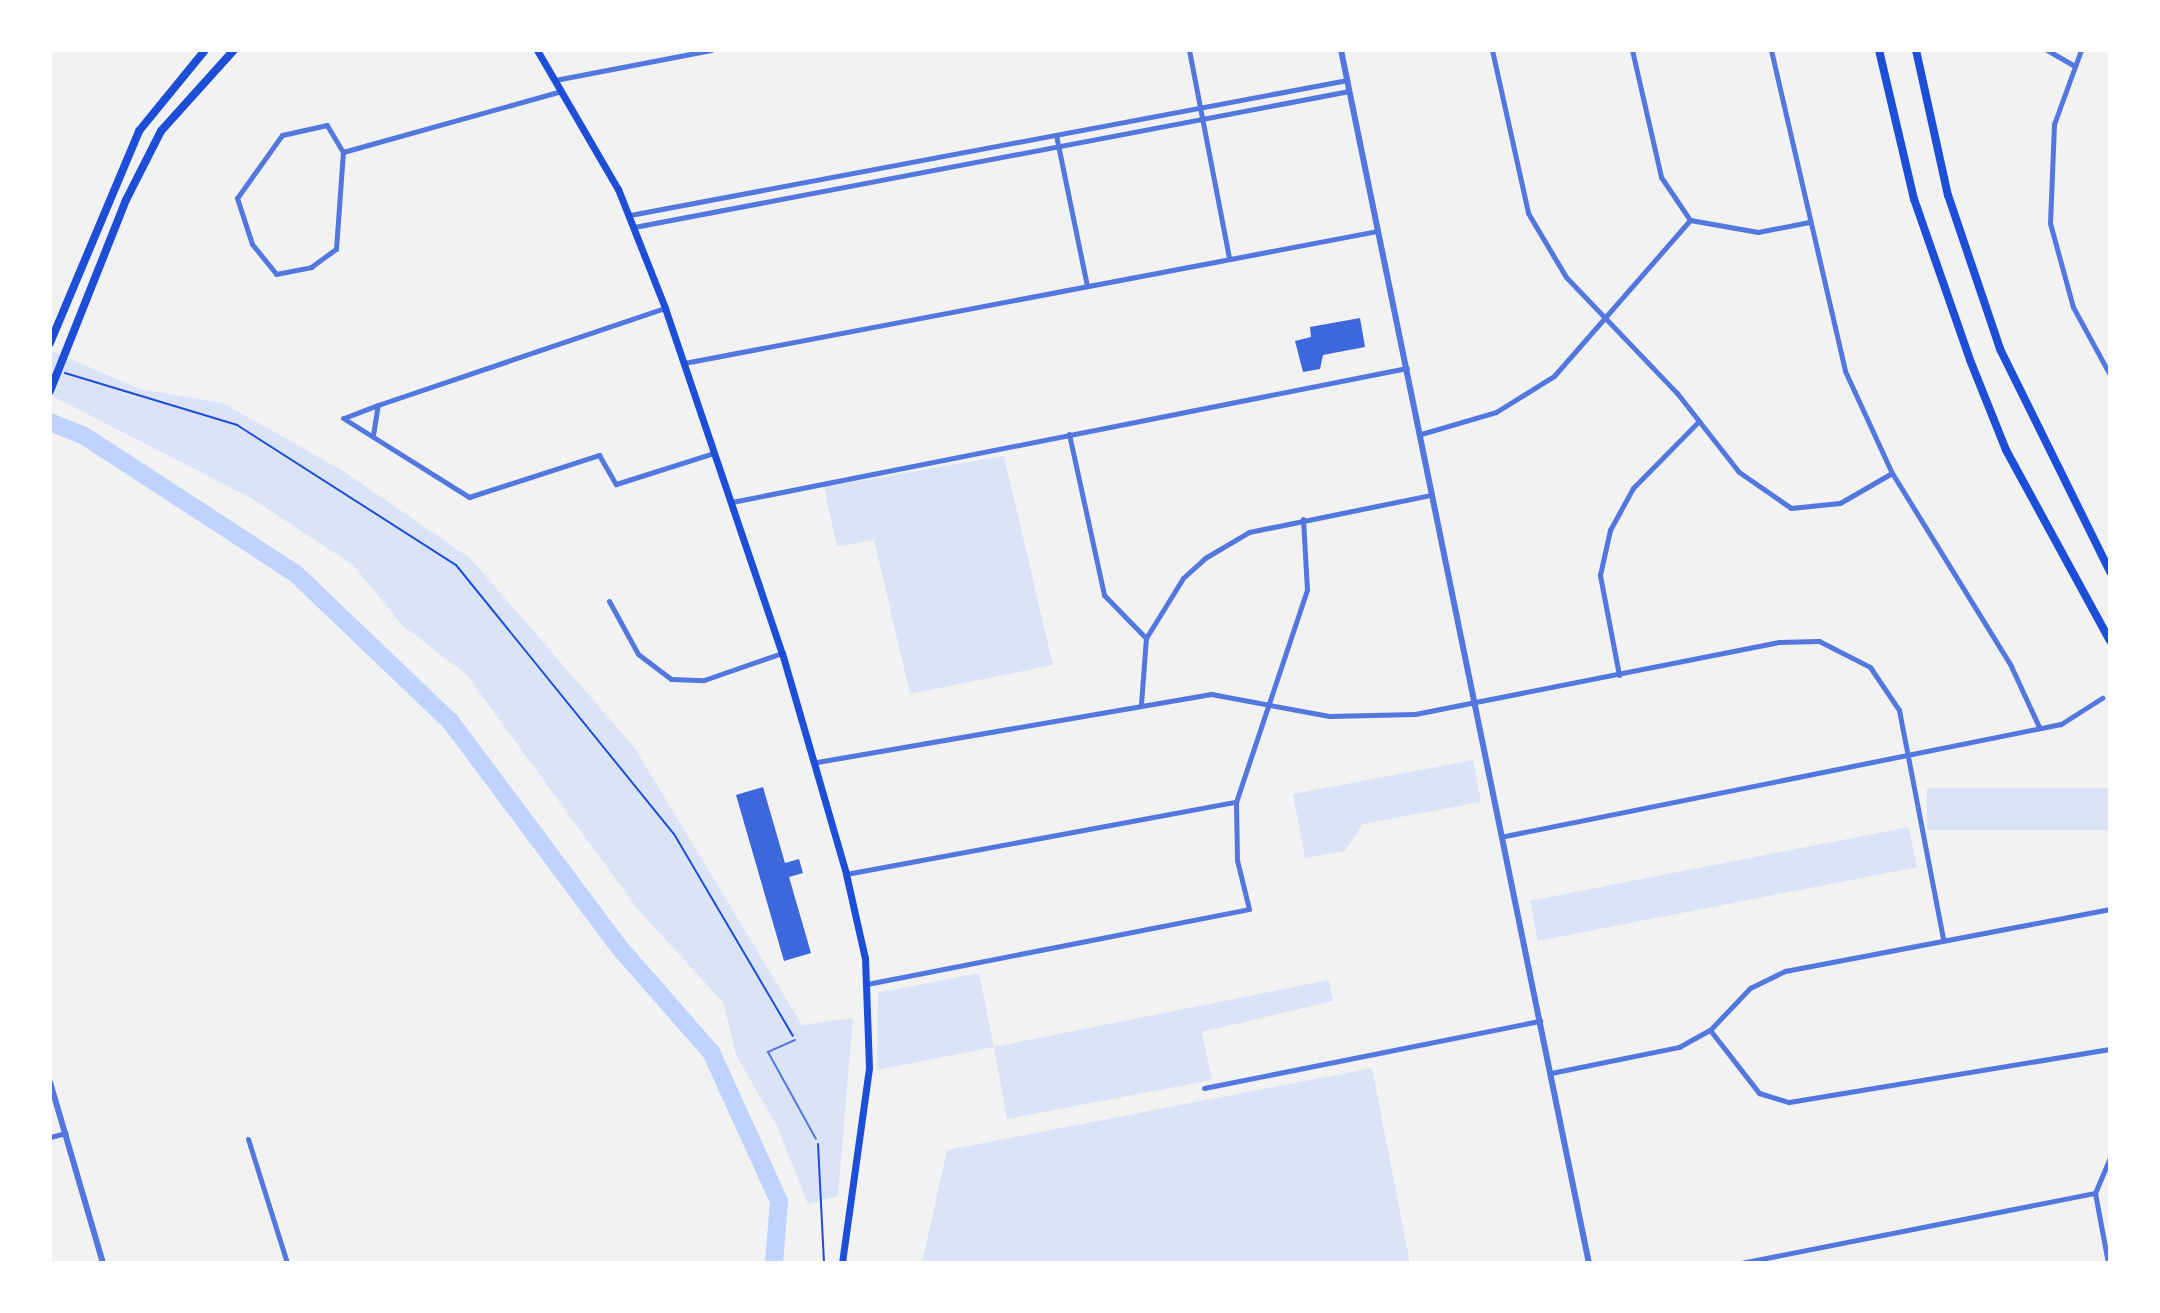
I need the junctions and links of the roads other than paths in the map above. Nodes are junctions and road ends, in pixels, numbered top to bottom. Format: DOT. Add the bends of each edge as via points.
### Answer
graph roads {
  1 [pos="205,50"];
  2 [pos="234,50"];
  3 [pos="537,50"];
  4 [pos="711,50"];
  5 [pos="1189,50"];
  6 [pos="1341,50"];
  7 [pos="1492,50"];
  8 [pos="1632,50"];
  9 [pos="1771,50"];
  10 [pos="1879,50"];
  11 [pos="1916,50"];
  12 [pos="2047,50"];
  13 [pos="2081,50"];
  14 [pos="2073,65"];
  15 [pos="555,80"];
  16 [pos="1347,80"];
  17 [pos="561,91"];
  18 [pos="1349,91"];
  19 [pos="1199,109"];
  20 [pos="1202,121"];
  21 [pos="1056,135"];
  22 [pos="1058,147"];
  23 [pos="343,152"];
  24 [pos="630,215"];
  25 [pos="1690,220"];
  26 [pos="1809,222"];
  27 [pos="634,227"];
  28 [pos="1377,231"];
  29 [pos="1229,258"];
  30 [pos="1087,286"];
  31 [pos="665,308"];
  32 [pos="1609,321"];
  33 [pos="51,340"];
  34 [pos="684,363"];
  35 [pos="1408,368"];
  36 [pos="2110,375"];
  37 [pos="50,391"];
  38 [pos="378,405"];
  39 [pos="1699,421"];
  40 [pos="1069,434"];
  41 [pos="1421,434"];
  42 [pos="373,435"];
  43 [pos="715,452"];
  44 [pos="1892,473"];
  45 [pos="1431,495"];
  46 [pos="732,502"];
  47 [pos="1303,519"];
  48 [pos="2110,572"];
  49 [pos="609,601"];
  50 [pos="1146,638"];
  51 [pos="2110,641"];
  52 [pos="782,653"];
  53 [pos="1619,675"];
  54 [pos="2102,698"];
  55 [pos="1475,700"];
  56 [pos="1267,702"];
  57 [pos="1141,704"];
  58 [pos="2039,727"];
  59 [pos="1905,757"];
  60 [pos="817,762"];
  61 [pos="1236,802"];
  62 [pos="1505,836"];
  63 [pos="846,874"];
  64 [pos="2110,909"];
  65 [pos="1943,939"];
  66 [pos="867,984"];
  67 [pos="1540,1021"];
  68 [pos="1710,1030"];
  69 [pos="795,1040"];
  70 [pos="2110,1049"];
  71 [pos="1551,1073"];
  72 [pos="50,1082"];
  73 [pos="1204,1088"];
  74 [pos="66,1133"];
  75 [pos="50,1137"];
  76 [pos="248,1139"];
  77 [pos="816,1139"];
  78 [pos="2110,1157"];
  79 [pos="2095,1193"];
  80 [pos="103,1263"];
  81 [pos="287,1263"];
  82 [pos="842,1263"];
  83 [pos="1589,1263"];
  84 [pos="1741,1263"];
  85 [pos="2108,1263"];
  1 -- 33 [label="main road" via="139,131"];
  2 -- 37 [label="main road" via="161,131"];
  3 -- 15 [label="main road"];
  4 -- 15 [label="street"];
  5 -- 19 [label="street"];
  6 -- 16 [label="street"];
  7 -- 32 [label="street" via="1528,213 1566,277"];
  8 -- 25 [label="street" via="1657,166"];
  9 -- 26 [label="street"];
  10 -- 51 [label="main road" via="1914,199 1970,360 2006,450"];
  11 -- 48 [label="main road" via="1948,195 2000,349"];
  12 -- 14 [label="street"];
  13 -- 14 [label="street"];
  14 -- 36 [label="street" via="2051,144 2050,223 2073,307"];
  15 -- 17 [label="main road"];
  16 -- 18 [label="street"];
  16 -- 19 [label="street"];
  17 -- 23 [label="street"];
  17 -- 24 [label="main road"];
  18 -- 20 [label="street"];
  18 -- 28 [label="street"];
  19 -- 20 [label="street"];
  19 -- 21 [label="street"];
  20 -- 22 [label="street"];
  20 -- 29 [label="street"];
  21 -- 22 [label="street"];
  21 -- 24 [label="street"];
  22 -- 27 [label="street"];
  22 -- 30 [label="street"];
  23 -- 23 [label="street" via="336,249 311,267 276,274 252,244 237,198 282,135 327,125"];
  24 -- 27 [label="main road"];
  25 -- 26 [label="street" via="1758,232"];
  25 -- 32 [label="street"];
  26 -- 44 [label="street" via="1845,371"];
  27 -- 31 [label="main road"];
  28 -- 29 [label="street"];
  28 -- 35 [label="street"];
  29 -- 30 [label="street"];
  30 -- 34 [label="street"];
  31 -- 34 [label="main road"];
  31 -- 38 [label="street"];
  32 -- 39 [label="street"];
  32 -- 41 [label="street" via="1554,376 1518,401"];
  34 -- 43 [label="main road"];
  35 -- 40 [label="street"];
  35 -- 41 [label="street"];
  38 -- 42 [label="street"];
  38 -- 42 [label="street" via="343,418"];
  39 -- 44 [label="street" via="1739,472 1791,508 1840,503"];
  39 -- 53 [label="street" via="1633,488 1610,530 1600,575"];
  40 -- 46 [label="street"];
  40 -- 50 [label="street" via="1104,595"];
  41 -- 45 [label="street"];
  42 -- 43 [label="street" via="469,497 599,455 616,484"];
  43 -- 46 [label="main road"];
  44 -- 58 [label="street" via="2011,666"];
  45 -- 47 [label="street"];
  45 -- 55 [label="street"];
  46 -- 52 [label="main road"];
  47 -- 50 [label="street" via="1249,532 1205,558 1183,578"];
  47 -- 56 [label="street" via="1307,590"];
  49 -- 52 [label="street" via="638,654 671,679 704,680"];
  50 -- 57 [label="street"];
  52 -- 60 [label="main road"];
  53 -- 55 [label="street"];
  53 -- 59 [label="street" via="1779,642 1835,645 1870,667 1899,710"];
  54 -- 58 [label="street" via="2061,724"];
  55 -- 56 [label="street" via="1372,717"];
  55 -- 62 [label="street"];
  56 -- 57 [label="street" via="1211,694"];
  56 -- 61 [label="street"];
  57 -- 60 [label="street" via="942,746 890,746"];
  58 -- 59 [label="street"];
  59 -- 62 [label="street"];
  59 -- 65 [label="street"];
  60 -- 63 [label="main road"];
  61 -- 63 [label="street"];
  61 -- 66 [label="street" via="1237,860 1249,909"];
  62 -- 67 [label="street"];
  63 -- 66 [label="main road"];
  64 -- 65 [label="street"];
  65 -- 68 [label="street" via="1785,971 1750,988"];
  66 -- 82 [label="main road" via="869,1068"];
  67 -- 71 [label="street"];
  67 -- 73 [label="street"];
  68 -- 70 [label="street" via="1759,1093 1789,1102"];
  68 -- 71 [label="street" via="1679,1047"];
  69 -- 77 [label="lane" via="768,1052"];
  71 -- 83 [label="street"];
  72 -- 74 [label="street"];
  74 -- 75 [label="street"];
  74 -- 80 [label="street"];
  76 -- 81 [label="street"];
  78 -- 79 [label="street"];
  79 -- 84 [label="street"];
  79 -- 85 [label="street"];
}
